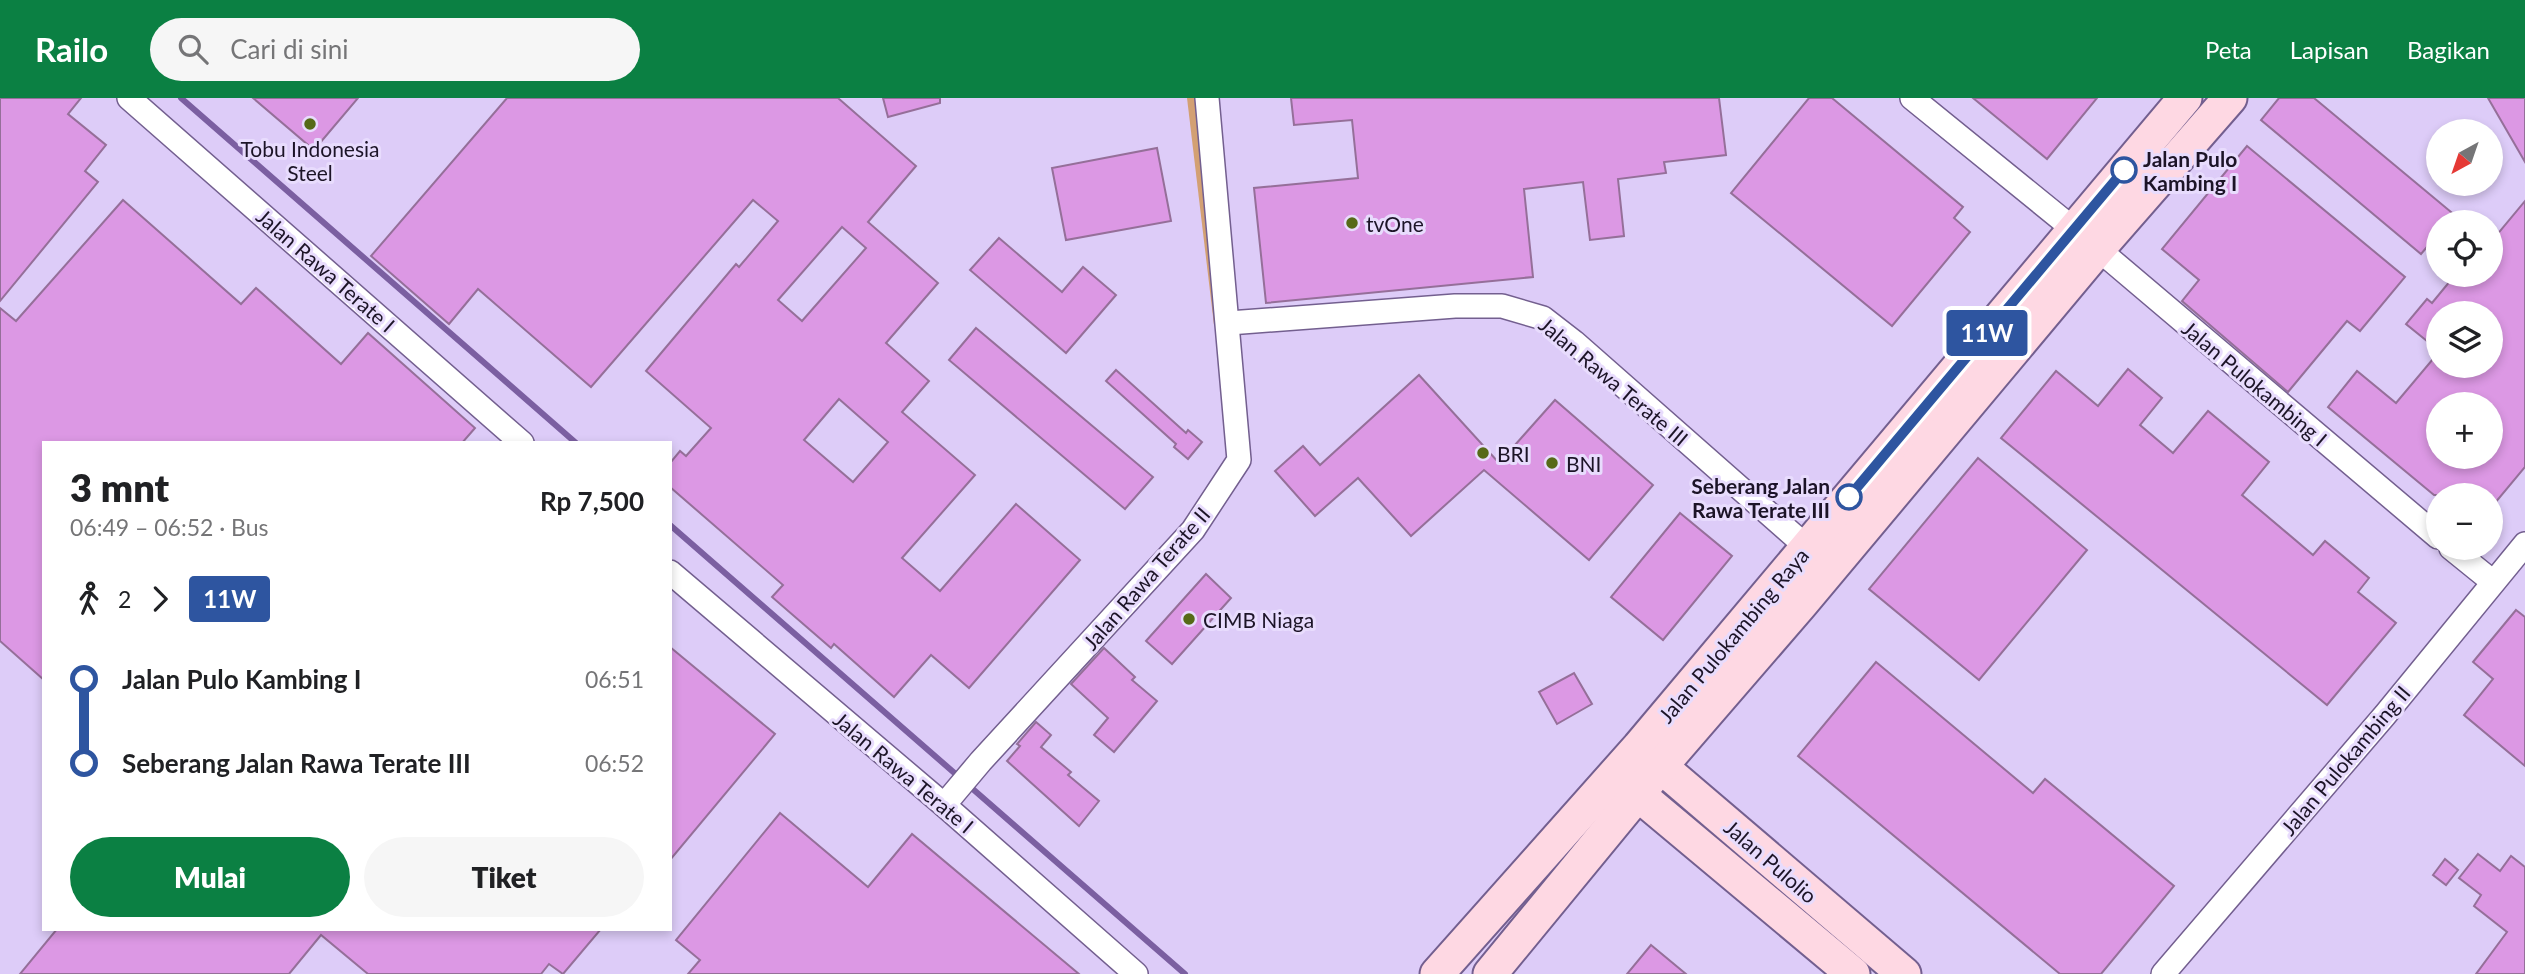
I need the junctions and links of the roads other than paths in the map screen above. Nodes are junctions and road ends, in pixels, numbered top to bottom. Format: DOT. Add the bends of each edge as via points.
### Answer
graph roads {
  1 [pos="129,98"];
  2 [pos="1207,98"];
  3 [pos="1912,98"];
  4 [pos="2185,98"];
  5 [pos="2230,98"];
  6 [pos="2086,239"];
  7 [pos="1229,323"];
  8 [pos="520,441"];
  9 [pos="2426,527"];
  10 [pos="2525,544"];
  11 [pos="1818,557"];
  12 [pos="2466,560"];
  13 [pos="672,574"];
  14 [pos="2493,582"];
  15 [pos="1650,757"];
  16 [pos="1626,784"];
  17 [pos="950,798"];
  18 [pos="1136,974"];
  19 [pos="1437,974"];
  20 [pos="1490,974"];
  21 [pos="1853,974"];
  22 [pos="1904,974"];
  23 [pos="2163,974"];
  1 -- 8 [label="street, Jalan Rawa Terate I"];
  2 -- 7 [label="street, Jalan Rawa Terate II"];
  3 -- 6 [label="street, Jalan Pulokambing I"];
  4 -- 6 [label="street, Jalan Pulokambing Raya"];
  5 -- 6 [label="street, Jalan Pulokambing Raya"];
  6 -- 9 [label="street, Jalan Pulokambing I"];
  6 -- 11 [label="street, Jalan Pulokambing Raya"];
  7 -- 11 [label="street, Jalan Rawa Terate III" via="1455,306 1502,306 1542,318"];
  7 -- 17 [label="street, Jalan Rawa Terate II" via="1239,460 1193,530"];
  10 -- 14 [label="street, Jalan Pulokambing II"];
  11 -- 15 [label="street, Jalan Pulokambing Raya"];
  12 -- 14 [label="street"];
  13 -- 17 [label="street, Jalan Rawa Terate I"];
  14 -- 23 [label="street, Jalan Pulokambing II"];
  15 -- 16 [label="street, Jalan Pulokambing Raya"];
  15 -- 22 [label="street, Jalan Pulolio"];
  16 -- 19 [label="street, Jalan Pulokambing Raya"];
  16 -- 20 [label="street, Jalan Pulokambing Raya"];
  16 -- 21 [label="street, Jalan Pulolio"];
  17 -- 18 [label="street, Jalan Rawa Terate I"];
}
